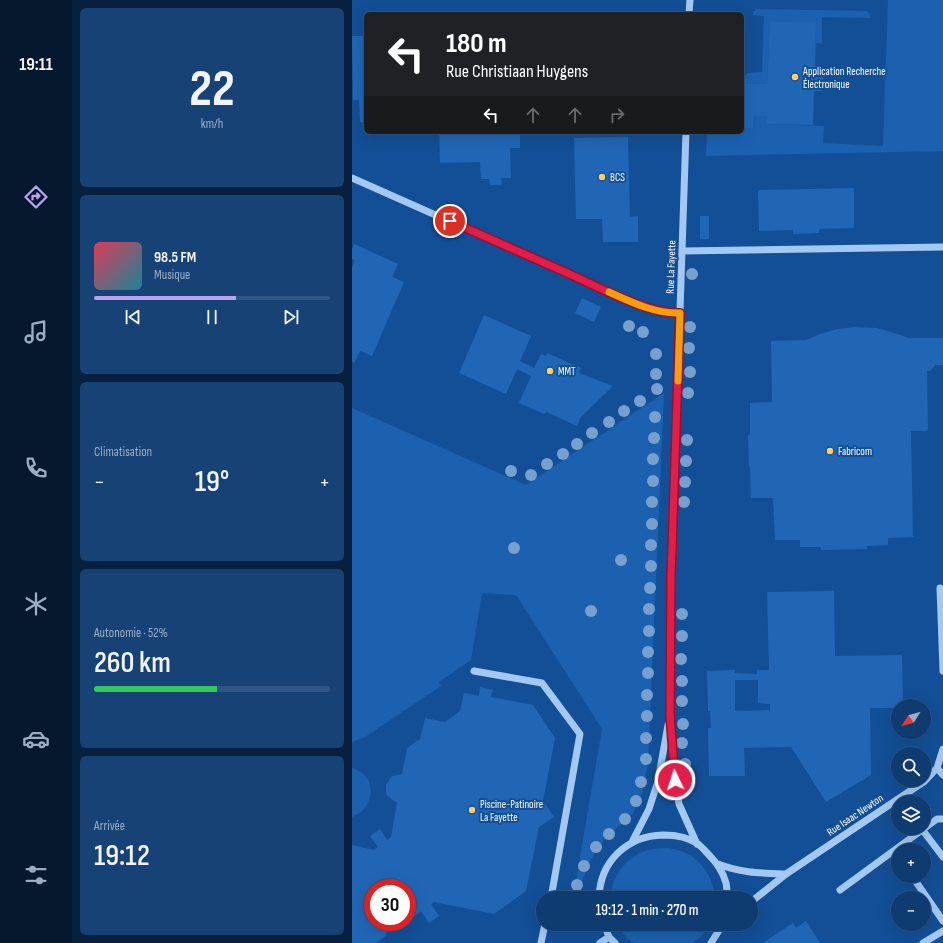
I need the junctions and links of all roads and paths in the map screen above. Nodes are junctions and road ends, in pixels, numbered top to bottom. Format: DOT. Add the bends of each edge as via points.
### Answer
graph roads {
  1 [pos="690,0"];
  2 [pos="689,12"];
  3 [pos="686,134"];
  4 [pos="352,178"];
  5 [pos="943,247"];
  6 [pos="682,251"];
  7 [pos="680,313"];
  8 [pos="940,588"];
  9 [pos="474,671"];
  10 [pos="943,671"];
  11 [pos="670,715"];
  12 [pos="943,749"];
  13 [pos="937,768"];
  14 [pos="943,775"];
  15 [pos="907,795"];
  16 [pos="891,806"];
  17 [pos="943,819"];
  18 [pos="931,823"];
  19 [pos="914,835"];
  20 [pos="926,835"];
  21 [pos="632,842"];
  22 [pos="697,844"];
  23 [pos="943,857"];
  24 [pos="718,864"];
  25 [pos="786,874"];
  26 [pos="917,883"];
  27 [pos="840,890"];
  28 [pos="551,891"];
  29 [pos="599,891"];
  30 [pos="727,891"];
  31 [pos="758,896"];
  32 [pos="943,921"];
  33 [pos="943,930"];
  34 [pos="544,931"];
  35 [pos="607,931"];
  36 [pos="720,931"];
  37 [pos="609,937"];
  38 [pos="541,943"];
  39 [pos="600,943"];
  40 [pos="615,943"];
  41 [pos="711,943"];
  42 [pos="924,943"];
  1 -- 2 [label="street"];
  3 -- 6 [label="street, Rue La Fayette"];
  4 -- 7 [label="street" via="618,296 654,310 670,314"];
  5 -- 6 [label="street"];
  6 -- 7 [label="street, Rue La Fayette"];
  7 -- 11 [label="street, Rue La Fayette" via="671,578"];
  8 -- 10 [label="street"];
  9 -- 28 [label="street" via="542,683 580,734"];
  11 -- 21 [label="street, Rue La Fayette" via="658,781 649,808"];
  11 -- 22 [label="street, Rue La Fayette" via="679,804"];
  12 -- 13 [label="street, Rue Isaac Newton"];
  13 -- 14 [label="street"];
  13 -- 15 [label="street, Rue Isaac Newton"];
  16 -- 25 [label="street, Rue Isaac Newton"];
  17 -- 18 [label="street"];
  19 -- 27 [label="street"];
  20 -- 23 [label="street"];
  21 -- 22 [label="street" via="650,835 675,835"];
  21 -- 29 [label="street" via="615,855 603,874"];
  22 -- 24 [label="street"];
  24 -- 25 [label="street" via="732,870 751,873"];
  24 -- 30 [label="street"];
  25 -- 31 [label="street, Rue Isaac Newton"];
  26 -- 32 [label="street"];
  33 -- 42 [label="street"];
  34 -- 38 [label="street"];
  35 -- 37 [label="street"];
  36 -- 41 [label="street"];
  37 -- 39 [label="street"];
  37 -- 40 [label="street"];
}
